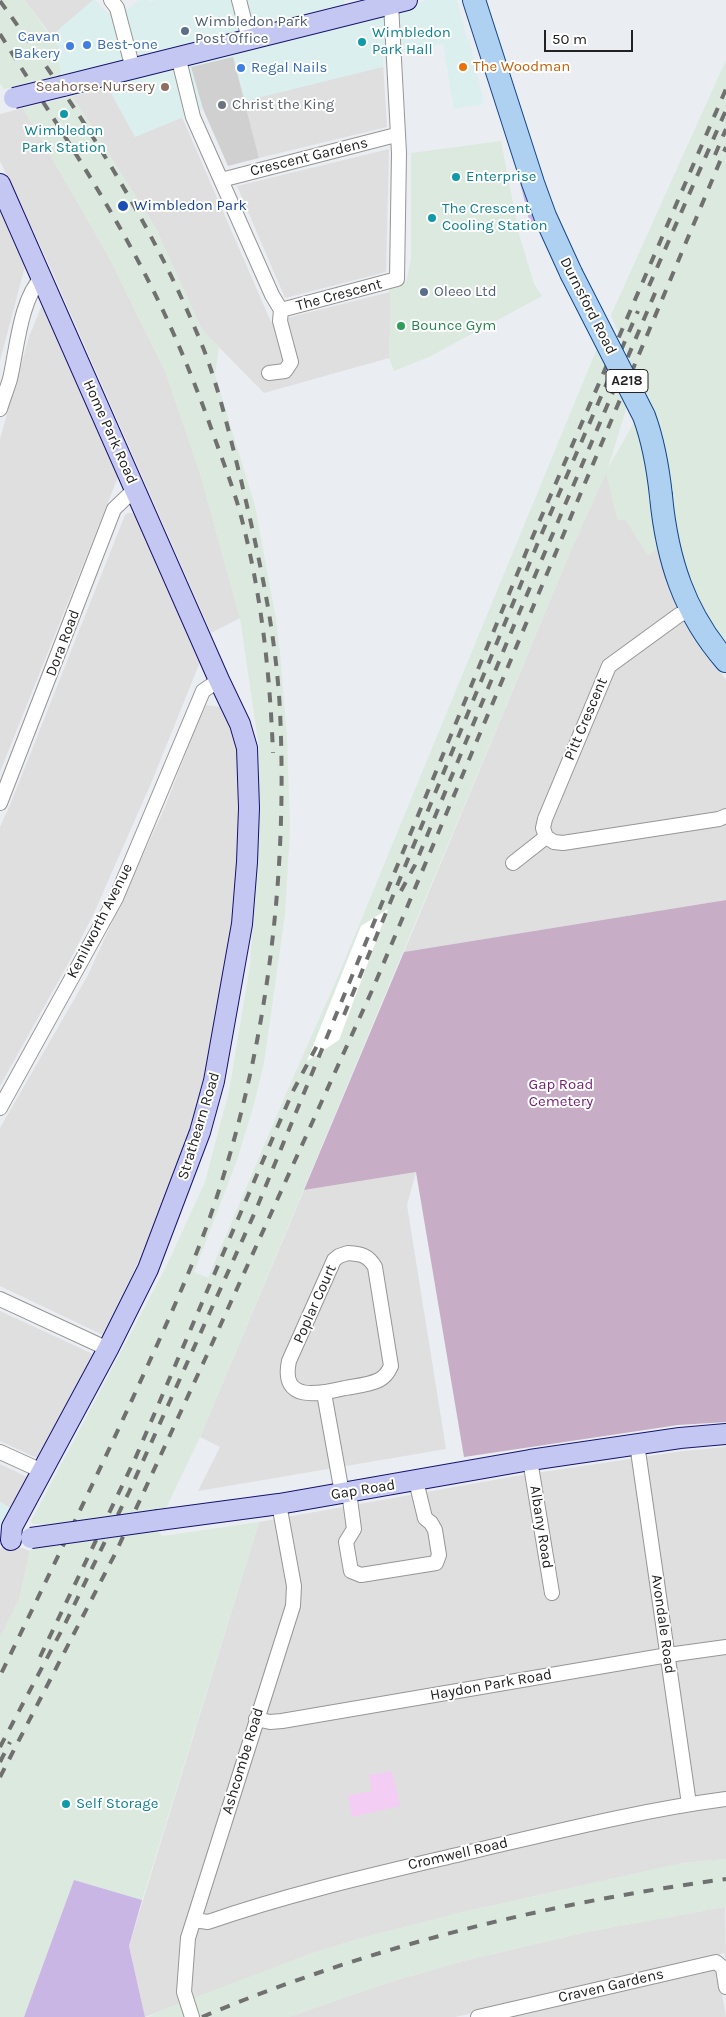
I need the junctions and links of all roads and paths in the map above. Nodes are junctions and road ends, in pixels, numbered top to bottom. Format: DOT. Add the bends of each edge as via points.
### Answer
graph roads {
  1 [pos="111,0"];
  2 [pos="239,0"];
  3 [pos="474,0"];
  4 [pos="399,2"];
  5 [pos="352,7"];
  6 [pos="249,39"];
  7 [pos="178,56"];
  8 [pos="133,69"];
  9 [pos="7,100"];
  10 [pos="398,137"];
  11 [pos="221,180"];
  12 [pos="0,184"];
  13 [pos="42,277"];
  14 [pos="281,310"];
  15 [pos="270,373"];
  16 [pos="0,409"];
  17 [pos="135,489"];
  18 [pos="691,610"];
  19 [pos="726,661"];
  20 [pos="219,680"];
  21 [pos="0,803"];
  22 [pos="726,816"];
  23 [pos="546,837"];
  24 [pos="513,863"];
  25 [pos="0,1108"];
  26 [pos="0,1298"];
  27 [pos="108,1349"];
  28 [pos="324,1392"];
  29 [pos="726,1434"];
  30 [pos="637,1444"];
  31 [pos="0,1452"];
  32 [pos="530,1460"];
  33 [pos="42,1471"];
  34 [pos="416,1481"];
  35 [pos="346,1492"];
  36 [pos="279,1504"];
  37 [pos="14,1541"];
  38 [pos="552,1593"];
  39 [pos="726,1647"];
  40 [pos="668,1655"];
  41 [pos="256,1719"];
  42 [pos="726,1799"];
  43 [pos="689,1804"];
  44 [pos="194,1920"];
  45 [pos="726,1987"];
  46 [pos="192,2017"];
  47 [pos="478,2017"];
  1 -- 8 [label="street" via="117,8"];
  2 -- 6 [label="street"];
  3 -- 18 [label="main road, Durnsford Road / A218, bridge" via="545,216 653,440 663,526 674,570"];
  4 -- 5 [label="street"];
  4 -- 10 [label="street, The Crescent"];
  5 -- 6 [label="street"];
  6 -- 7 [label="street"];
  7 -- 8 [label="street"];
  7 -- 11 [label="street, The Crescent" via="191,110"];
  8 -- 9 [label="street, bridge"];
  10 -- 11 [label="street, Crescent Gardens"];
  10 -- 14 [label="street, The Crescent" via="397,279"];
  11 -- 14 [label="street, The Crescent"];
  12 -- 13 [label="street, Home Park Road"];
  13 -- 16 [label="street" via="31,291"];
  13 -- 17 [label="street, Home Park Road"];
  14 -- 15 [label="street" via="280,321 291,362 285,370"];
  17 -- 20 [label="street, Home Park Road"];
  17 -- 21 [label="street, Dora Road" via="114,510"];
  18 -- 19 [label="main road, Durnsford Road / A218" via="707,639"];
  18 -- 23 [label="street, Pitt Crescent" via="679,614 609,666 545,819"];
  20 -- 25 [label="street, Kenilworth Avenue" via="203,691 116,898"];
  20 -- 27 [label="street, Strathearn Road" via="240,724 249,761 242,924 214,1081 200,1132 148,1269"];
  22 -- 23 [label="street" via="570,843 554,842"];
  23 -- 24 [label="street"];
  26 -- 27 [label="street"];
  27 -- 33 [label="street, Strathearn Road"];
  28 -- 28 [label="street, Poplar Court" via="380,1380 391,1366 378,1275 371,1260 360,1254 348,1253 334,1260 289,1362 288,1378 296,1391"];
  28 -- 35 [label="street"];
  29 -- 30 [label="street, Gap Road"];
  30 -- 32 [label="street, Gap Road"];
  30 -- 40 [label="street, Avondale Road"];
  31 -- 33 [label="street"];
  32 -- 34 [label="street, Gap Road"];
  32 -- 38 [label="street, Albany Road"];
  33 -- 37 [label="street, Strathearn Road" via="12,1527"];
  34 -- 35 [label="street, Gap Road"];
  34 -- 35 [label="street" via="424,1518 435,1530 439,1556 436,1563 362,1575 351,1571 346,1542 354,1529"];
  35 -- 36 [label="street, Gap Road"];
  36 -- 37 [label="street, Gap Road, bridge"];
  36 -- 41 [label="street, Ashcombe Road" via="294,1586 292,1606"];
  39 -- 40 [label="street, Haydon Park Road"];
  40 -- 41 [label="street, Haydon Park Road" via="282,1721"];
  40 -- 43 [label="street, Avondale Road"];
  41 -- 44 [label="street, Ashcombe Road"];
  42 -- 43 [label="street, Cromwell Road"];
  43 -- 44 [label="street, Cromwell Road" via="586,1824 341,1882 208,1922"];
  44 -- 46 [label="street, Ashcombe Road" via="186,1954 184,1992"];
  45 -- 47 [label="street, Craven Gardens" via="723,1968 716,1962"];
}
